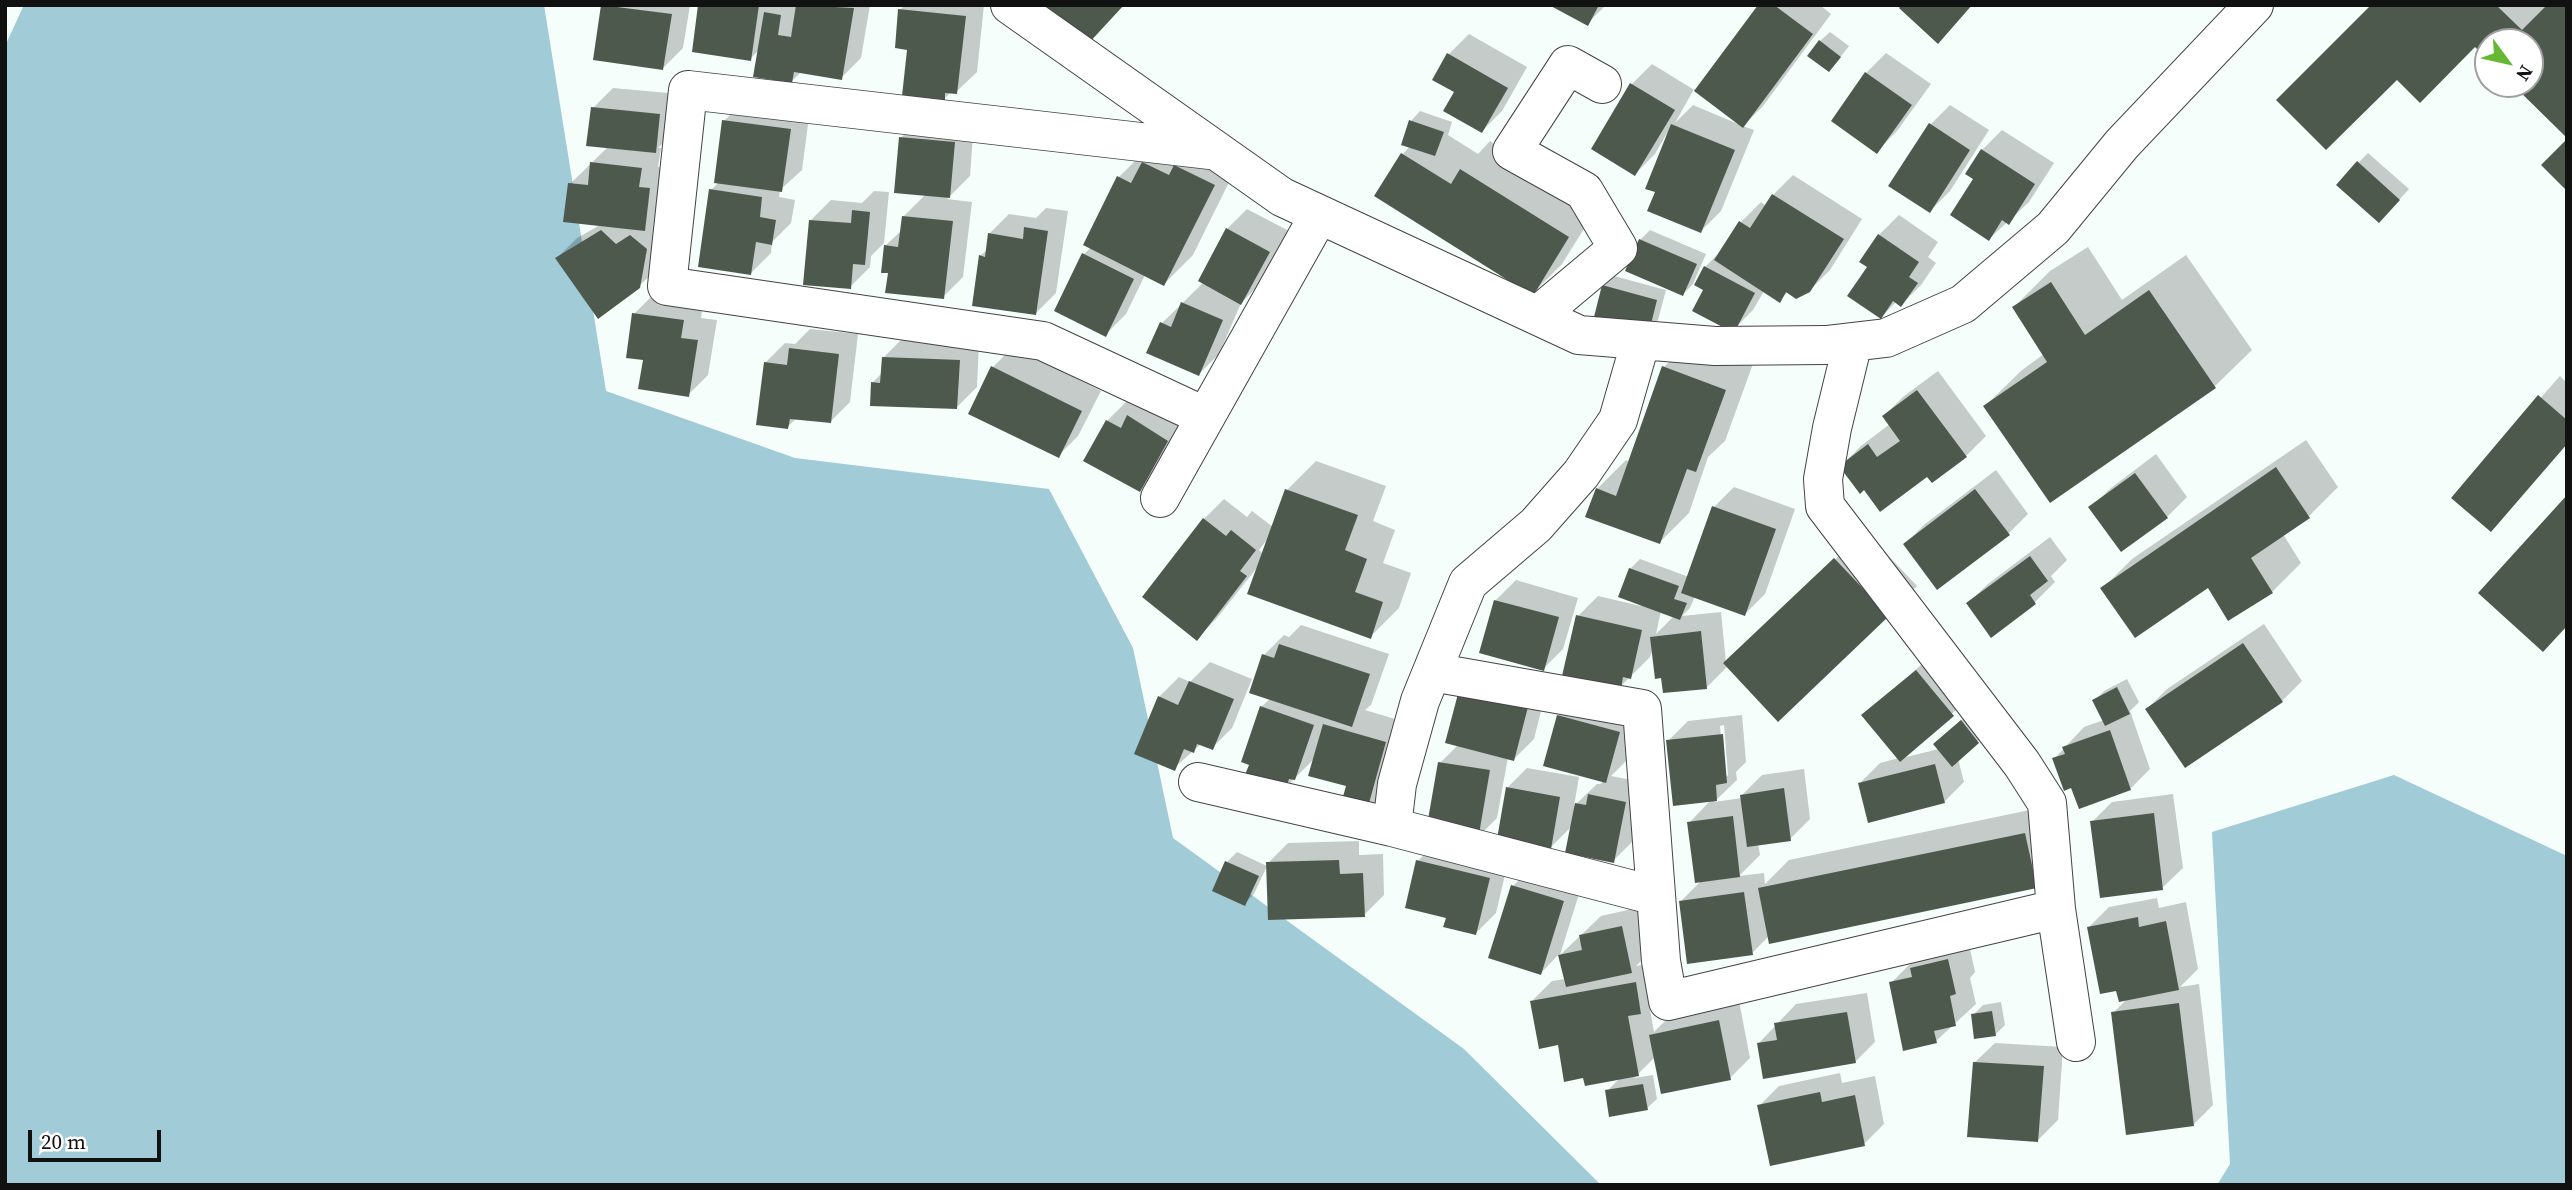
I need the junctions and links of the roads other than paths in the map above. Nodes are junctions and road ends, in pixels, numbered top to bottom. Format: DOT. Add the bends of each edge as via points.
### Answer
graph roads {
  1 [pos="1010,5"];
  2 [pos="2253,5"];
  3 [pos="1602,84"];
  4 [pos="1216,151"];
  5 [pos="1318,215"];
  6 [pos="1538,316"];
  7 [pos="1641,340"];
  8 [pos="1853,342"];
  9 [pos="1204,416"];
  10 [pos="1160,498"];
  11 [pos="1432,671"];
  12 [pos="1198,782"];
  13 [pos="1392,827"];
  14 [pos="1656,896"];
  15 [pos="2056,909"];
  16 [pos="2076,1042"];
  1 -- 4 [label="street"];
  2 -- 8 [label="street" via="2122,144 2053,228 1963,304 1886,338"];
  3 -- 6 [label="street" via="1568,65 1512,151 1584,191 1618,248"];
  4 -- 5 [label="street" via="1282,197"];
  4 -- 9 [label="street" via="688,90 667,286 1043,341"];
  5 -- 6 [label="street"];
  5 -- 9 [label="street"];
  6 -- 7 [label="street" via="1579,335"];
  7 -- 8 [label="street" via="1715,346"];
  7 -- 11 [label="street" via="1618,420 1581,474 1536,525 1468,583"];
  8 -- 15 [label="street" via="1825,466 1825,506 2048,803"];
  9 -- 10 [label="street"];
  11 -- 13 [label="street" via="1397,784"];
  11 -- 14 [label="street" via="1642,709"];
  12 -- 13 [label="street"];
  13 -- 14 [label="street"];
  14 -- 15 [label="street" via="1668,1001"];
  15 -- 16 [label="street"];
}
